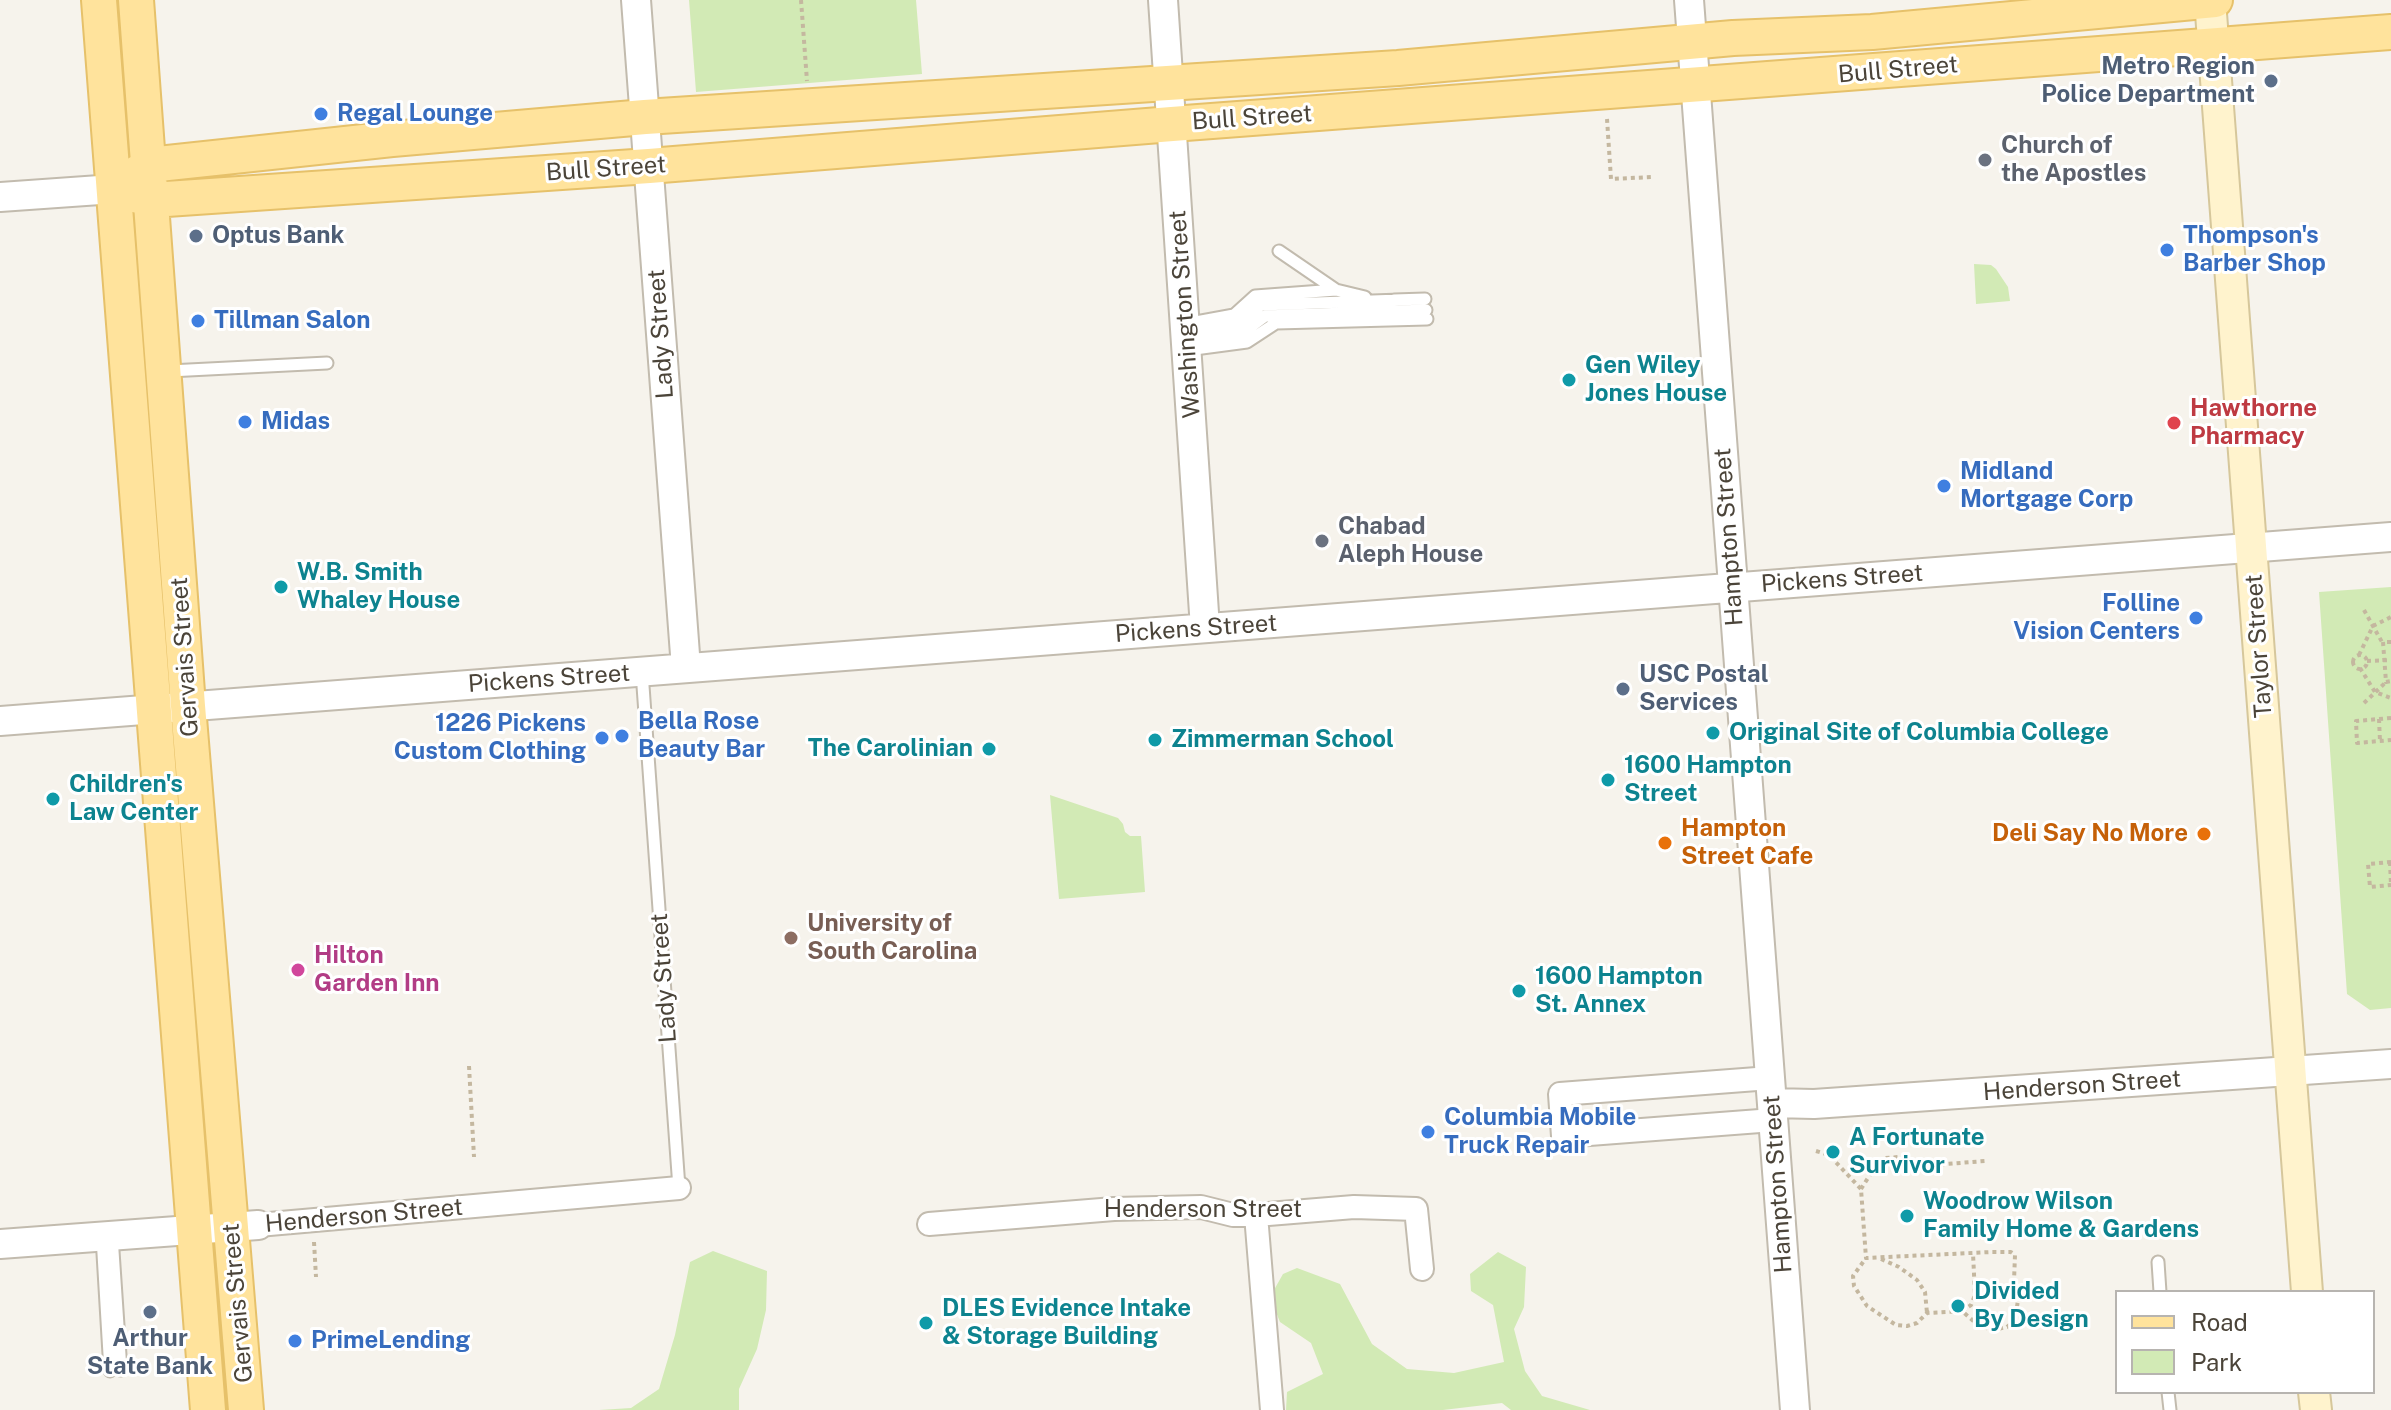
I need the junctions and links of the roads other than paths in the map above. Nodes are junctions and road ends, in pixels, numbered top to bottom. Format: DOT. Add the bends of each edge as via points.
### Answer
graph roads {
  1 [pos="99,0"];
  2 [pos="136,0"];
  3 [pos="636,0"];
  4 [pos="1163,0"];
  5 [pos="1689,0"];
  6 [pos="2212,0"];
  7 [pos="2391,32"];
  8 [pos="1692,42"];
  9 [pos="2213,45"];
  10 [pos="1170,84"];
  11 [pos="1696,85"];
  12 [pos="645,117"];
  13 [pos="1172,124"];
  14 [pos="149,165"];
  15 [pos="649,166"];
  16 [pos="114,189"];
  17 [pos="0,197"];
  18 [pos="152,200"];
  19 [pos="1279,251"];
  20 [pos="1336,290"];
  21 [pos="1400,300"];
  22 [pos="1186,337"];
  23 [pos="327,363"];
  24 [pos="164,371"];
  25 [pos="2391,537"];
  26 [pos="2251,547"];
  27 [pos="1733,587"];
  28 [pos="1205,628"];
  29 [pos="686,668"];
  30 [pos="642,672"];
  31 [pos="188,706"];
  32 [pos="154,709"];
  33 [pos="0,721"];
  34 [pos="2391,1064"];
  35 [pos="2291,1072"];
  36 [pos="1772,1100"];
  37 [pos="679,1188"];
  38 [pos="1256,1215"];
  39 [pos="929,1224"];
  40 [pos="245,1226"];
  41 [pos="194,1229"];
  42 [pos="107,1236"];
  43 [pos="0,1244"];
  44 [pos="2158,1262"];
  45 [pos="1422,1269"];
  46 [pos="2160,1290"];
  47 [pos="2307,1290"];
  48 [pos="116,1371"];
  49 [pos="208,1410"];
  50 [pos="246,1410"];
  51 [pos="1272,1410"];
  52 [pos="1795,1410"];
  1 -- 16 [label="main road, Gervais Street"];
  2 -- 14 [label="main road, Gervais Street"];
  3 -- 12 [label="street, Lady Street"];
  4 -- 10 [label="street, Washington Street"];
  5 -- 8 [label="street, Hampton Street"];
  6 -- 8 [label="main road, Bull Street" via="1872,32"];
  6 -- 9 [label="main road, Taylor Street"];
  7 -- 9 [label="main road, Bull Street"];
  8 -- 10 [label="main road, Bull Street"];
  8 -- 11 [label="street, Hampton Street"];
  9 -- 11 [label="main road, Bull Street"];
  9 -- 26 [label="main road, Taylor Street"];
  10 -- 12 [label="main road, Bull Street"];
  10 -- 13 [label="street, Washington Street"];
  11 -- 13 [label="main road, Bull Street"];
  11 -- 27 [label="street, Hampton Street"];
  12 -- 14 [label="main road, Bull Street"];
  12 -- 15 [label="street, Lady Street"];
  13 -- 15 [label="main road, Bull Street"];
  13 -- 22 [label="street, Washington Street"];
  14 -- 16 [label="main road, Bull Street"];
  14 -- 18 [label="main road, Gervais Street"];
  15 -- 18 [label="main road, Bull Street"];
  15 -- 29 [label="street, Lady Street"];
  16 -- 17 [label="street, Bull Street"];
  16 -- 18 [label="main road, Bull Street"];
  16 -- 32 [label="main road, Gervais Street"];
  18 -- 24 [label="main road, Gervais Street"];
  19 -- 20 [label="lane"];
  20 -- 21 [label="lane"];
  20 -- 22 [label="lane" via="1255,296 1234,315"];
  21 -- 22 [label="lane" via="1261,305 1237,325"];
  21 -- 22 [label="lane" via="1426,309 1265,316 1242,333"];
  22 -- 28 [label="street, Washington Street"];
  23 -- 24 [label="lane"];
  24 -- 31 [label="main road, Gervais Street"];
  25 -- 26 [label="street, Pickens Street"];
  26 -- 27 [label="street, Pickens Street"];
  26 -- 35 [label="main road, Taylor Street"];
  27 -- 28 [label="street, Pickens Street"];
  27 -- 36 [label="street, Hampton Street"];
  28 -- 29 [label="street, Pickens Street"];
  29 -- 30 [label="street, Pickens Street"];
  30 -- 31 [label="street, Pickens Street"];
  30 -- 37 [label="lane, Lady Street"];
  31 -- 32 [label="street, Pickens Street"];
  31 -- 40 [label="main road, Gervais Street"];
  32 -- 33 [label="street, Pickens Street"];
  32 -- 41 [label="main road, Gervais Street"];
  34 -- 35 [label="street, Henderson Street"];
  35 -- 36 [label="street, Henderson Street" via="1844,1102"];
  35 -- 47 [label="main road, Taylor Street"];
  36 -- 36 [label="street, Henderson Street" via="1560,1094 1563,1136"];
  36 -- 52 [label="street, Hampton Street"];
  37 -- 40 [label="street, Henderson Street"];
  38 -- 39 [label="street, Henderson Street" via="1161,1207"];
  38 -- 45 [label="street, Henderson Street" via="1354,1207 1416,1209"];
  38 -- 51 [label="street"];
  40 -- 41 [label="street, Henderson Street"];
  40 -- 50 [label="main road, Gervais Street"];
  41 -- 42 [label="street, Henderson Street"];
  41 -- 49 [label="main road, Gervais Street"];
  42 -- 43 [label="street, Henderson Street"];
  42 -- 48 [label="lane"];
  44 -- 46 [label="lane"];
}
